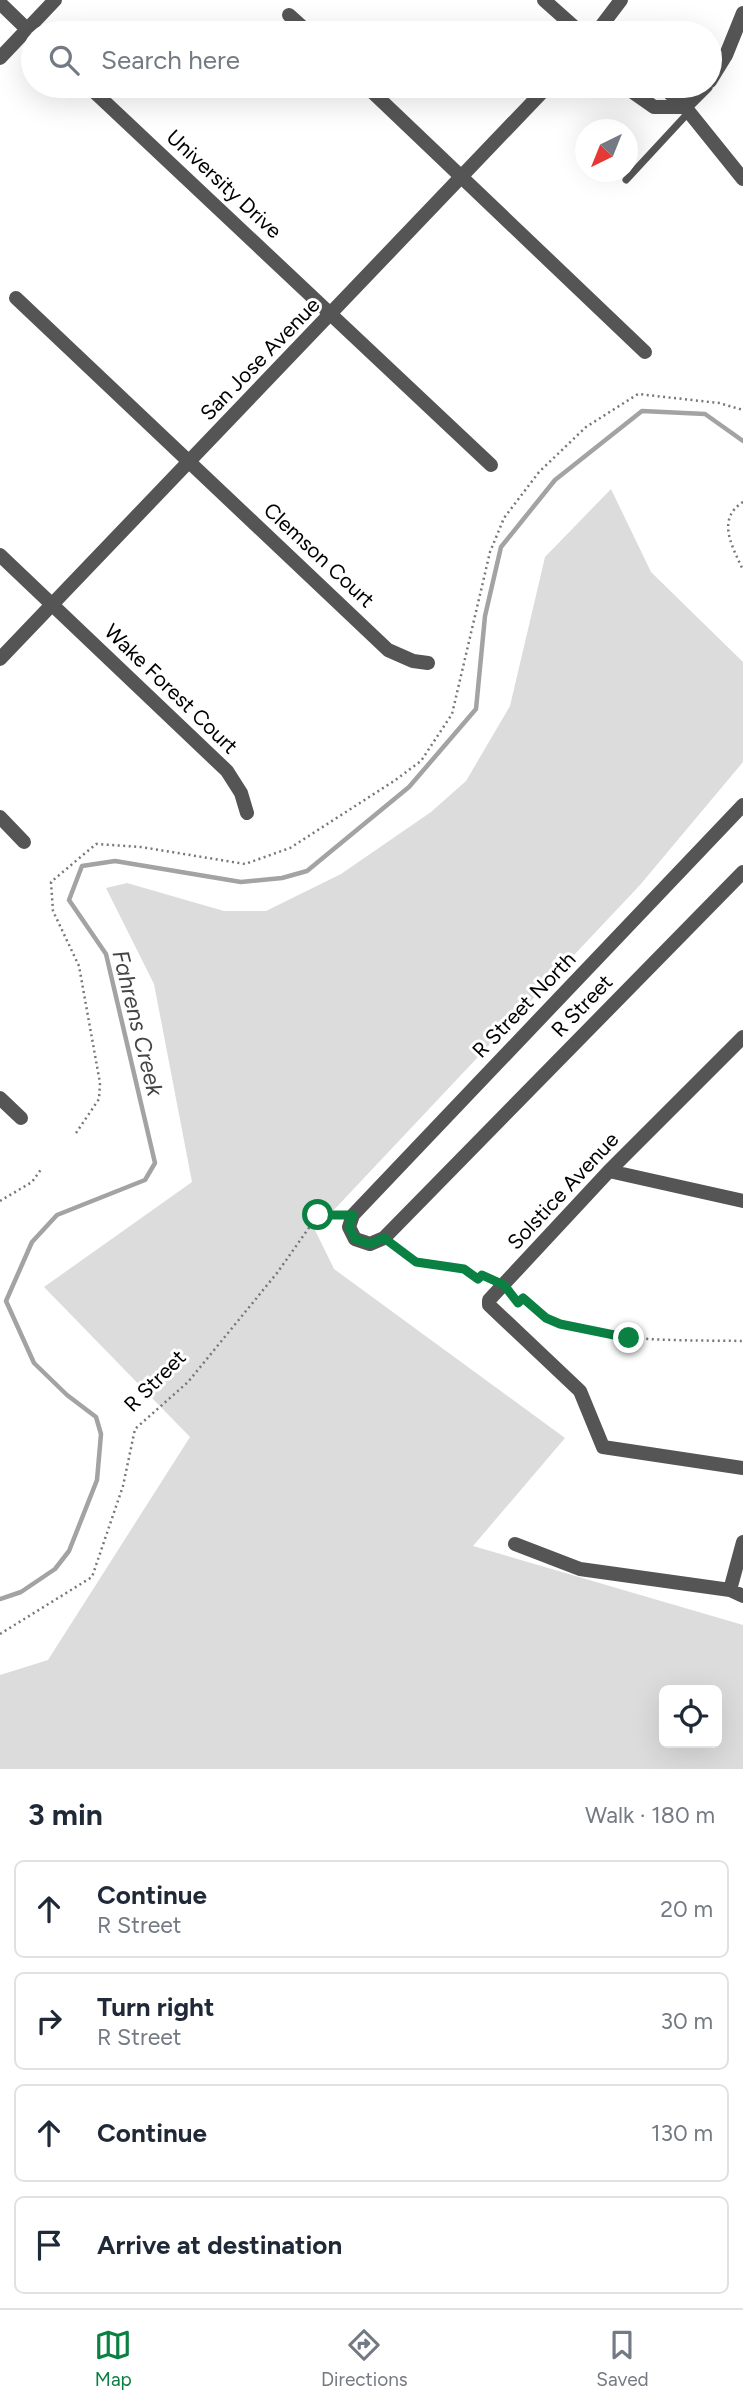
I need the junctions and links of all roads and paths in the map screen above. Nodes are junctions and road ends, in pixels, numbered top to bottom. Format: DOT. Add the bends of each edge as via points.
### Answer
graph roads {
  1 [pos="55,0"];
  2 [pos="544,0"];
  3 [pos="621,0"];
  4 [pos="0,4"];
  5 [pos="743,13"];
  6 [pos="289,15"];
  7 [pos="39,21"];
  8 [pos="296,21"];
  9 [pos="568,21"];
  10 [pos="605,21"];
  11 [pos="21,24"];
  12 [pos="21,40"];
  13 [pos="0,58"];
  14 [pos="722,62"];
  15 [pos="101,98"];
  16 [pos="379,98"];
  17 [pos="537,98"];
  18 [pos="641,98"];
  19 [pos="675,98"];
  20 [pos="696,98"];
  21 [pos="687,109"];
  22 [pos="638,166"];
  23 [pos="463,177"];
  24 [pos="743,179"];
  25 [pos="16,298"];
  26 [pos="332,314"];
  27 [pos="645,352"];
  28 [pos="743,410"];
  29 [pos="190,462"];
  30 [pos="491,465"];
  31 [pos="743,502"];
  32 [pos="0,555"];
  33 [pos="743,569"];
  34 [pos="53,605"];
  35 [pos="0,659"];
  36 [pos="428,663"];
  37 [pos="743,805"];
  38 [pos="247,813"];
  39 [pos="0,817"];
  40 [pos="24,842"];
  41 [pos="743,872"];
  42 [pos="743,1037"];
  43 [pos="0,1098"];
  44 [pos="21,1118"];
  45 [pos="76,1133"];
  46 [pos="42,1168"];
  47 [pos="609,1171"];
  48 [pos="0,1201"];
  49 [pos="743,1202"];
  50 [pos="353,1215"];
  51 [pos="384,1238"];
  52 [pos="504,1285"];
  53 [pos="743,1341"];
  54 [pos="743,1468"];
  55 [pos="743,1542"];
  56 [pos="515,1544"];
  57 [pos="737,1593"];
  58 [pos="0,1634"];
  1 -- 7 [label="street"];
  2 -- 9 [label="street"];
  3 -- 10 [label="street"];
  4 -- 11 [label="street"];
  5 -- 14 [label="street"];
  6 -- 8 [label="street"];
  12 -- 13 [label="street"];
  15 -- 26 [label="street, University Drive"];
  16 -- 23 [label="street"];
  17 -- 23 [label="street, San Jose Avenue"];
  18 -- 21 [label="street" via="654,107"];
  19 -- 21 [label="street"];
  20 -- 21 [label="street"];
  21 -- 22 [label="lane"];
  21 -- 24 [label="street"];
  23 -- 26 [label="street, San Jose Avenue"];
  23 -- 27 [label="street"];
  25 -- 29 [label="street, Clemson Court"];
  26 -- 29 [label="street, San Jose Avenue"];
  26 -- 30 [label="street, University Drive"];
  28 -- 45 [label="path" via="638,394 586,427 539,472 504,518 490,552 452,713 421,761 394,781 290,848 245,864 141,847 96,845 51,882 53,911 79,966 100,1083 99,1099"];
  29 -- 34 [label="street, San Jose Avenue"];
  29 -- 36 [label="street, Clemson Court" via="388,650"];
  31 -- 33 [label="path" via="732,509 727,526"];
  32 -- 34 [label="street, Wake Forest Court"];
  34 -- 35 [label="street, San Jose Avenue"];
  34 -- 38 [label="street, Wake Forest Court" via="227,771"];
  37 -- 50 [label="street, R Street North"];
  39 -- 40 [label="street"];
  41 -- 51 [label="street, R Street"];
  42 -- 47 [label="street, Solstice Avenue"];
  43 -- 44 [label="street"];
  46 -- 48 [label="path" via="32,1182"];
  47 -- 49 [label="street"];
  47 -- 52 [label="street, Solstice Avenue"];
  50 -- 51 [label="street" via="349,1227 355,1239 370,1244"];
  50 -- 58 [label="path, R Street" via="318,1215 188,1382 135,1429 123,1486 92,1577"];
  51 -- 52 [label="path" via="416,1262 464,1269 478,1279 482,1275"];
  52 -- 53 [label="path" via="518,1303 523,1298 560,1324 629,1338"];
  52 -- 54 [label="street, Solstice Avenue" via="489,1305 580,1391 603,1447"];
  55 -- 57 [label="street"];
  56 -- 57 [label="street" via="580,1569"];
}
